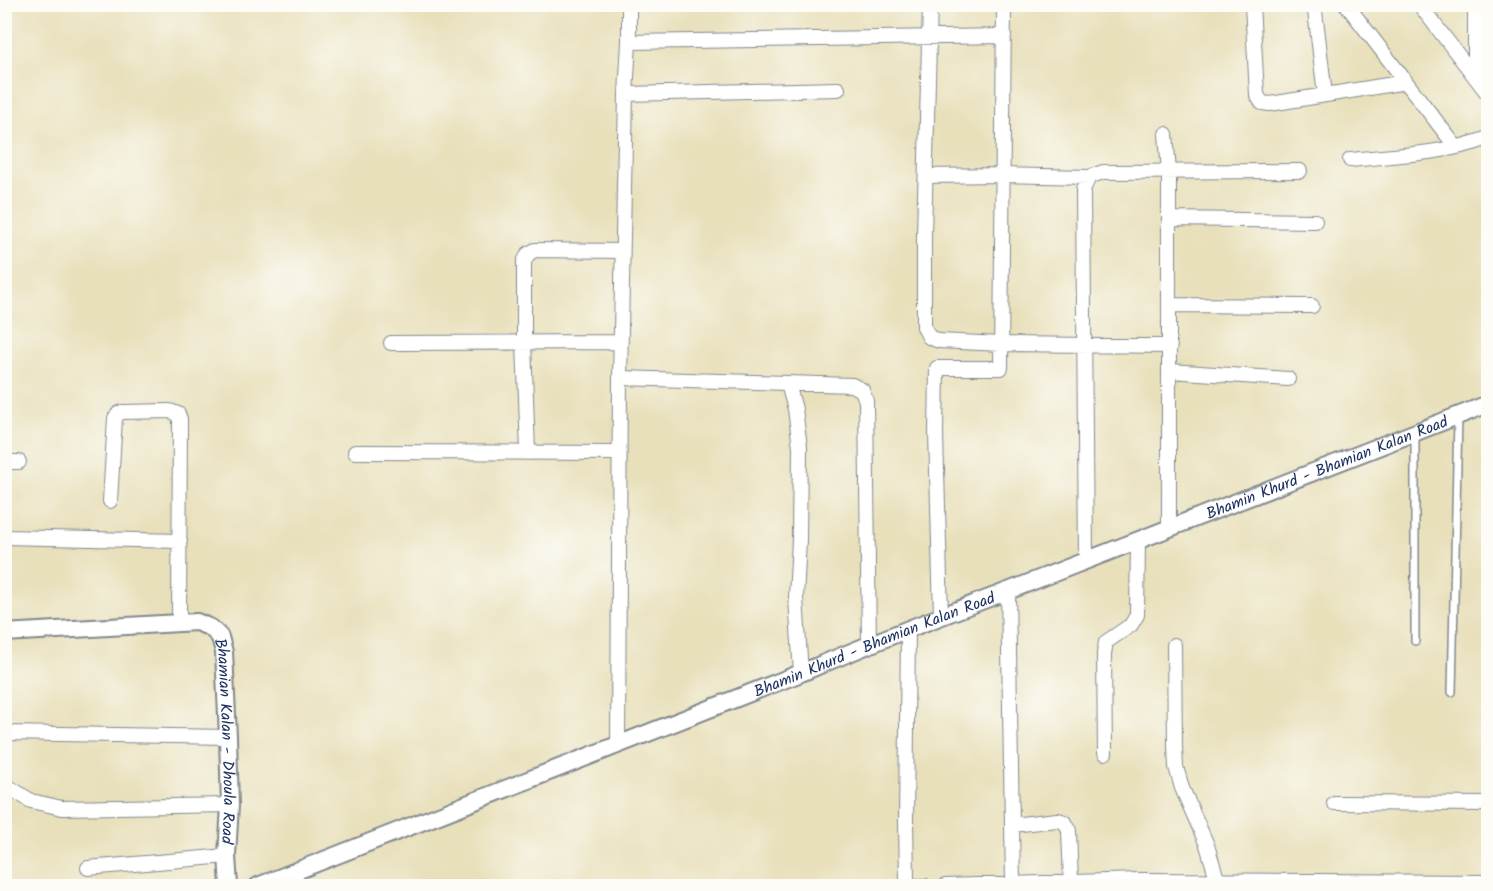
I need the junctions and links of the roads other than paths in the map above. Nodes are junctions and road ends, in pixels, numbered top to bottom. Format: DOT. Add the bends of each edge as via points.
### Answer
graph roads {
  1 [pos="629,4"];
  2 [pos="930,4"];
  3 [pos="1004,4"];
  4 [pos="1252,4"];
  5 [pos="1317,4"];
  6 [pos="1346,4"];
  7 [pos="1419,4"];
  8 [pos="1475,4"];
  9 [pos="929,36"];
  10 [pos="1004,36"];
  11 [pos="630,42"];
  12 [pos="1481,80"];
  13 [pos="1406,82"];
  14 [pos="838,89"];
  15 [pos="626,94"];
  16 [pos="1488,94"];
  17 [pos="1325,95"];
  18 [pos="1166,134"];
  19 [pos="1488,138"];
  20 [pos="1456,147"];
  21 [pos="1350,160"];
  22 [pos="1300,171"];
  23 [pos="1169,172"];
  24 [pos="1002,175"];
  25 [pos="926,176"];
  26 [pos="1089,177"];
  27 [pos="1169,219"];
  28 [pos="1315,221"];
  29 [pos="622,251"];
  30 [pos="1170,305"];
  31 [pos="1312,306"];
  32 [pos="621,342"];
  33 [pos="391,343"];
  34 [pos="524,343"];
  35 [pos="1001,344"];
  36 [pos="1084,345"];
  37 [pos="1170,346"];
  38 [pos="1170,371"];
  39 [pos="620,378"];
  40 [pos="1288,379"];
  41 [pos="788,384"];
  42 [pos="1488,404"];
  43 [pos="1458,417"];
  44 [pos="1416,433"];
  45 [pos="354,452"];
  46 [pos="528,453"];
  47 [pos="619,453"];
  48 [pos="4,462"];
  49 [pos="19,462"];
  50 [pos="110,501"];
  51 [pos="1169,529"];
  52 [pos="4,537"];
  53 [pos="1138,541"];
  54 [pos="180,542"];
  55 [pos="1086,561"];
  56 [pos="1008,591"];
  57 [pos="941,616"];
  58 [pos="179,624"];
  59 [pos="908,630"];
  60 [pos="4,633"];
  61 [pos="1415,641"];
  62 [pos="869,644"];
  63 [pos="1174,645"];
  64 [pos="801,673"];
  65 [pos="1452,692"];
  66 [pos="4,733"];
  67 [pos="228,738"];
  68 [pos="618,744"];
  69 [pos="1105,753"];
  70 [pos="4,784"];
  71 [pos="1334,803"];
  72 [pos="1488,804"];
  73 [pos="230,805"];
  74 [pos="1012,825"];
  75 [pos="227,856"];
  76 [pos="88,868"];
  77 [pos="1217,879"];
  78 [pos="1071,882"];
  79 [pos="1488,882"];
  80 [pos="1139,883"];
  81 [pos="1270,883"];
  82 [pos="1418,884"];
  83 [pos="1007,885"];
  84 [pos="229,886"];
  85 [pos="258,886"];
  86 [pos="926,886"];
  87 [pos="945,886"];
  1 -- 11 [label="street"];
  2 -- 9 [label="street"];
  3 -- 10 [label="street"];
  4 -- 17 [label="street" via="1257,95 1262,103"];
  5 -- 17 [label="street"];
  6 -- 13 [label="street"];
  7 -- 12 [label="street"];
  8 -- 12 [label="street"];
  9 -- 10 [label="street"];
  9 -- 11 [label="street"];
  9 -- 25 [label="street"];
  10 -- 24 [label="street"];
  11 -- 15 [label="street"];
  12 -- 16 [label="street"];
  13 -- 17 [label="street"];
  13 -- 20 [label="street"];
  14 -- 15 [label="street"];
  15 -- 29 [label="street"];
  18 -- 23 [label="street"];
  19 -- 20 [label="street"];
  20 -- 21 [label="street"];
  22 -- 23 [label="street"];
  23 -- 26 [label="street" via="1103,172"];
  23 -- 27 [label="street"];
  24 -- 25 [label="street"];
  24 -- 26 [label="street"];
  24 -- 35 [label="street"];
  25 -- 35 [label="street" via="924,327 929,337 939,340"];
  26 -- 36 [label="street" via="1083,190"];
  27 -- 28 [label="street"];
  27 -- 30 [label="street"];
  29 -- 32 [label="street"];
  29 -- 34 [label="street" via="535,250 528,254 524,262"];
  30 -- 31 [label="street"];
  30 -- 37 [label="street"];
  32 -- 34 [label="street"];
  32 -- 39 [label="street"];
  33 -- 34 [label="street"];
  34 -- 46 [label="street"];
  35 -- 36 [label="street"];
  35 -- 57 [label="street" via="1001,368 937,368"];
  36 -- 37 [label="street"];
  36 -- 55 [label="street"];
  37 -- 38 [label="street"];
  38 -- 40 [label="street"];
  38 -- 51 [label="street"];
  39 -- 41 [label="street"];
  39 -- 47 [label="street"];
  41 -- 62 [label="street" via="852,385 862,390 866,401"];
  41 -- 64 [label="street" via="800,447 796,598"];
  42 -- 43 [label="street, Bhamin Khurd - Bhamian Kalan Road"];
  43 -- 44 [label="street, Bhamin Khurd - Bhamian Kalan Road"];
  43 -- 65 [label="lane"];
  44 -- 51 [label="street, Bhamin Khurd - Bhamian Kalan Road"];
  44 -- 61 [label="lane"];
  45 -- 46 [label="street"];
  46 -- 47 [label="street"];
  47 -- 68 [label="street"];
  48 -- 49 [label="street"];
  50 -- 54 [label="street" via="118,414 178,414"];
  51 -- 53 [label="street, Bhamin Khurd - Bhamian Kalan Road"];
  52 -- 54 [label="street"];
  53 -- 55 [label="street, Bhamin Khurd - Bhamian Kalan Road"];
  53 -- 69 [label="street" via="1137,615 1106,642 1104,654"];
  54 -- 58 [label="street"];
  55 -- 56 [label="street, Bhamin Khurd - Bhamian Kalan Road"];
  56 -- 57 [label="street, Bhamin Khurd - Bhamian Kalan Road"];
  56 -- 74 [label="street"];
  57 -- 59 [label="street, Bhamin Khurd - Bhamian Kalan Road"];
  58 -- 60 [label="street, Bhamian Kalan - Dhoula Road"];
  58 -- 67 [label="street, Bhamian Kalan - Dhoula Road" via="197,622 220,637"];
  59 -- 62 [label="street, Bhamin Khurd - Bhamian Kalan Road"];
  59 -- 86 [label="street" via="907,879 912,886"];
  62 -- 64 [label="street, Bhamin Khurd - Bhamian Kalan Road"];
  63 -- 77 [label="street" via="1176,767"];
  64 -- 68 [label="street, Bhamin Khurd - Bhamian Kalan Road"];
  66 -- 67 [label="street"];
  67 -- 73 [label="street, Bhamian Kalan - Dhoula Road"];
  68 -- 85 [label="street, Bhamin Khurd - Bhamian Kalan Road"];
  70 -- 73 [label="street" via="31,801 62,808"];
  71 -- 72 [label="street"];
  73 -- 75 [label="street, Bhamian Kalan - Dhoula Road"];
  74 -- 78 [label="street" via="1057,820 1067,824"];
  74 -- 83 [label="street"];
  75 -- 76 [label="street"];
  75 -- 84 [label="street, Bhamian Kalan - Dhoula Road"];
  77 -- 80 [label="street"];
  77 -- 81 [label="street"];
  78 -- 80 [label="street"];
  78 -- 83 [label="street"];
  79 -- 82 [label="street"];
  81 -- 82 [label="street"];
  83 -- 87 [label="street"];
}
